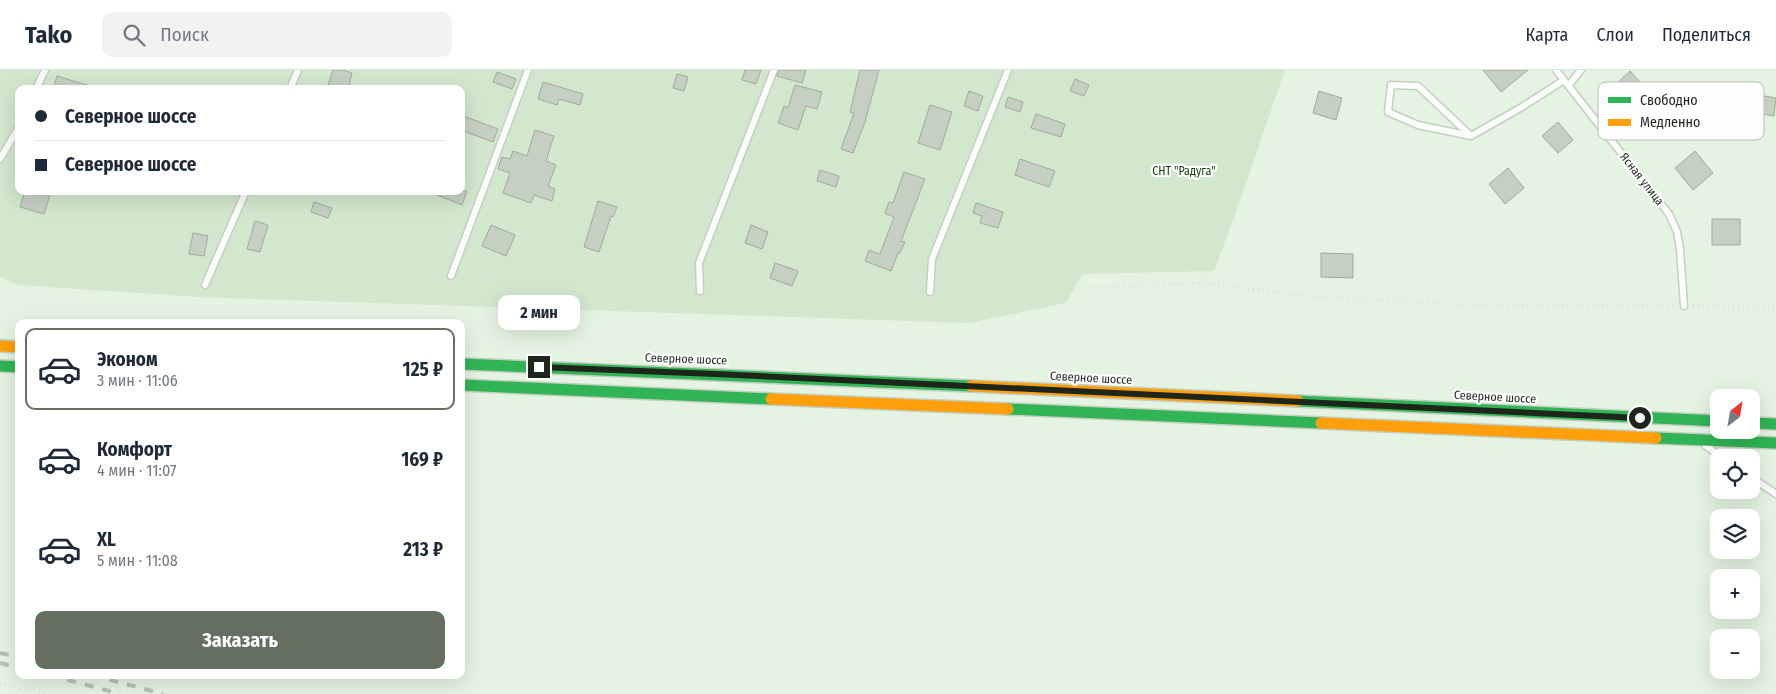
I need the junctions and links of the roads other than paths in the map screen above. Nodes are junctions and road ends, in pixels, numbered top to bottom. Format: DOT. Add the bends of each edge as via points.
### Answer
graph roads {
  1 [pos="45,70"];
  2 [pos="298,70"];
  3 [pos="528,70"];
  4 [pos="774,70"];
  5 [pos="1008,70"];
  6 [pos="1556,70"];
  7 [pos="1581,70"];
  8 [pos="1566,83"];
  9 [pos="38,85"];
  10 [pos="292,85"];
  11 [pos="1598,124"];
  12 [pos="15,134"];
  13 [pos="1471,136"];
  14 [pos="1611,140"];
  15 [pos="0,158"];
  16 [pos="244,195"];
  17 [pos="451,276"];
  18 [pos="206,285"];
  19 [pos="700,291"];
  20 [pos="930,292"];
  21 [pos="1684,306"];
  22 [pos="0,346"];
  23 [pos="15,347"];
  24 [pos="465,364"];
  25 [pos="0,366"];
  26 [pos="15,367"];
  27 [pos="465,385"];
  28 [pos="1710,422"];
  29 [pos="1760,423"];
  30 [pos="1776,424"];
  31 [pos="1695,438"];
  32 [pos="1776,443"];
  33 [pos="1710,449"];
  34 [pos="1760,483"];
  35 [pos="1776,494"];
  1 -- 9 [label="lane"];
  2 -- 10 [label="lane"];
  3 -- 17 [label="lane"];
  4 -- 19 [label="lane" via="699,262"];
  5 -- 20 [label="lane" via="932,259"];
  6 -- 8 [label="lane, Ясная улица"];
  7 -- 8 [label="lane"];
  8 -- 11 [label="lane, Ясная улица"];
  8 -- 13 [label="lane"];
  12 -- 15 [label="lane"];
  13 -- 13 [label="lane" via="1418,86 1391,85 1388,112 1418,125"];
  14 -- 21 [label="lane, Ясная улица" via="1669,214 1677,232"];
  16 -- 18 [label="lane"];
  22 -- 23 [label="main road"];
  24 -- 28 [label="main road, Северное шоссе"];
  25 -- 26 [label="main road"];
  27 -- 31 [label="main road"];
  29 -- 30 [label="main road"];
  31 -- 32 [label="main road"];
  31 -- 33 [label="lane"];
  34 -- 35 [label="lane"];
}
